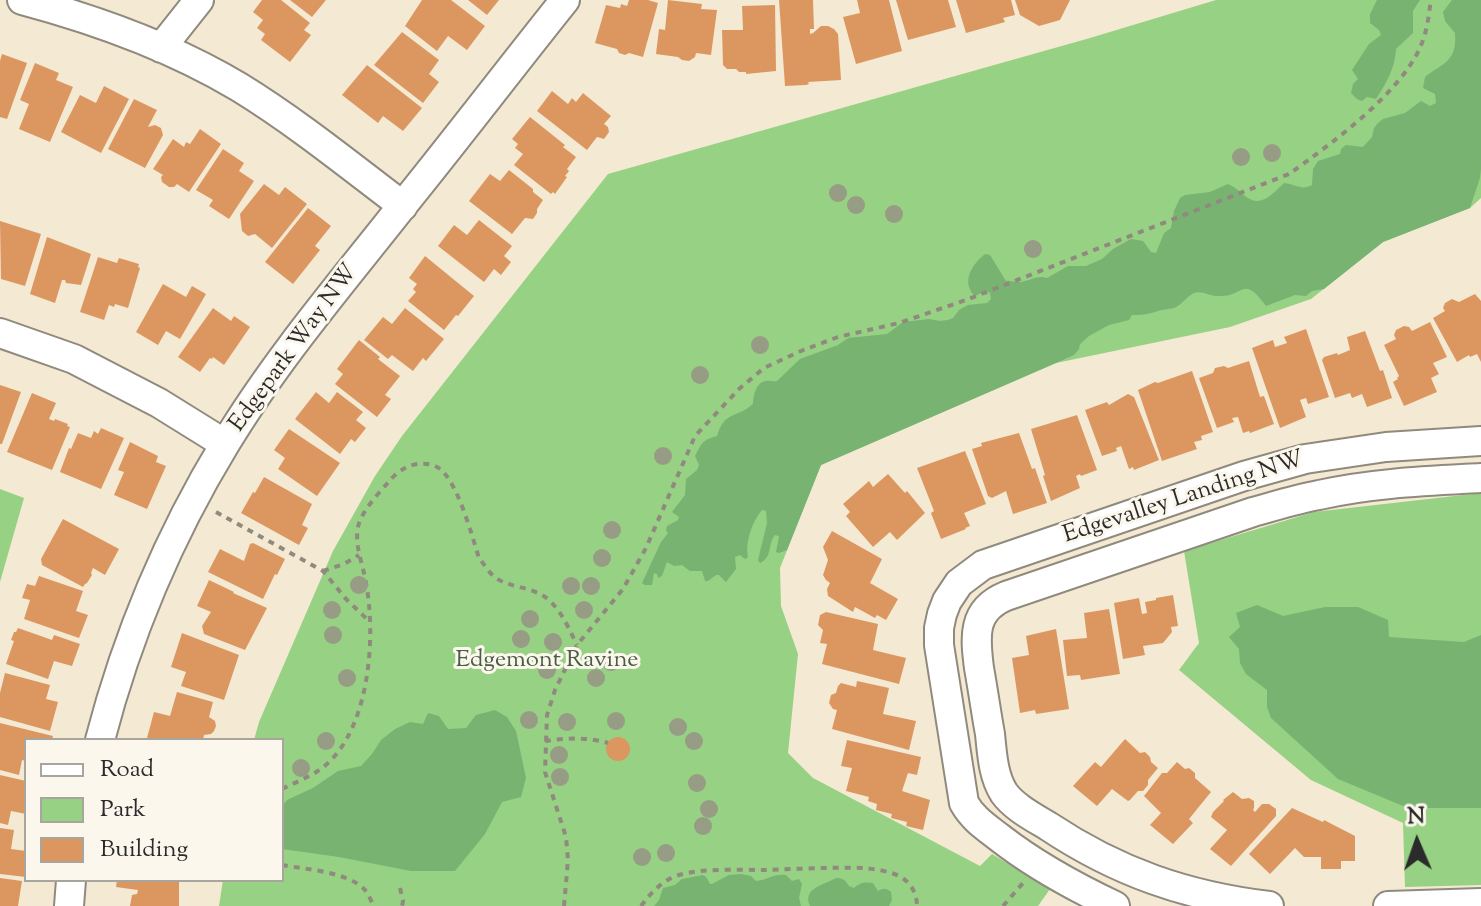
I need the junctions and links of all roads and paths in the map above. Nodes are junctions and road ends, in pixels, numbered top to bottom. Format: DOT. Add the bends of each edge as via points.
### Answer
graph roads {
  1 [pos="22,0"];
  2 [pos="199,0"];
  3 [pos="565,0"];
  4 [pos="1431,0"];
  5 [pos="161,48"];
  6 [pos="403,206"];
  7 [pos="0,333"];
  8 [pos="1481,441"];
  9 [pos="225,444"];
  10 [pos="1386,447"];
  11 [pos="1481,478"];
  12 [pos="1389,484"];
  13 [pos="193,501"];
  14 [pos="1160,504"];
  15 [pos="1173,539"];
  16 [pos="359,555"];
  17 [pos="323,571"];
  18 [pos="951,595"];
  19 [pos="982,614"];
  20 [pos="372,623"];
  21 [pos="577,645"];
  22 [pos="101,738"];
  23 [pos="545,741"];
  24 [pos="608,743"];
  25 [pos="284,788"];
  26 [pos="1005,794"];
  27 [pos="975,819"];
  28 [pos="284,865"];
  29 [pos="71,882"];
  30 [pos="400,888"];
  31 [pos="1481,903"];
  32 [pos="69,906"];
  33 [pos="373,906"];
  34 [pos="402,906"];
  35 [pos="564,906"];
  36 [pos="641,906"];
  37 [pos="917,906"];
  38 [pos="1115,906"];
  39 [pos="1269,906"];
  40 [pos="1388,906"];
  1 -- 5 [label="street"];
  2 -- 5 [label="street"];
  3 -- 6 [label="street, Edgepark Way NW"];
  4 -- 21 [label="path" via="1424,39 1379,104 1289,174 966,300 838,337 764,368 695,436 623,589"];
  5 -- 6 [label="street" via="280,113"];
  6 -- 9 [label="street, Edgepark Way NW"];
  7 -- 9 [label="street" via="74,359"];
  8 -- 10 [label="street, Edgevalley Landing NW"];
  9 -- 13 [label="street, Edgepark Way NW"];
  10 -- 12 [label="street"];
  10 -- 14 [label="street, Edgevalley Landing NW" via="1305,459"];
  11 -- 12 [label="street, Edgevalley Landing NW"];
  12 -- 15 [label="street, Edgevalley Landing NW" via="1288,502"];
  13 -- 17 [label="path"];
  13 -- 22 [label="street, Edgepark Way NW" via="140,612"];
  14 -- 15 [label="street"];
  14 -- 18 [label="street, Edgevalley Landing NW" via="983,565"];
  15 -- 19 [label="street, Edgevalley Landing NW" via="998,599"];
  16 -- 17 [label="path"];
  16 -- 20 [label="path"];
  16 -- 21 [label="path" via="360,521 398,472 422,464 441,469 486,568 496,579 527,587 550,601"];
  17 -- 20 [label="path"];
  18 -- 19 [label="street"];
  18 -- 27 [label="street" via="942,614 939,645 961,791"];
  19 -- 26 [label="street" via="976,647 995,772"];
  20 -- 25 [label="path" via="371,656 350,733 331,761"];
  21 -- 23 [label="path" via="555,690"];
  23 -- 24 [label="path"];
  23 -- 35 [label="path" via="545,772 566,837"];
  26 -- 27 [label="street"];
  26 -- 39 [label="street" via="1077,845 1126,870 1203,895"];
  27 -- 38 [label="street" via="1037,865"];
  28 -- 33 [label="path" via="357,884"];
  29 -- 32 [label="street"];
  30 -- 34 [label="path"];
  31 -- 40 [label="street"];
  36 -- 37 [label="path" via="664,882 689,874 865,868 900,876 917,895"];
}
